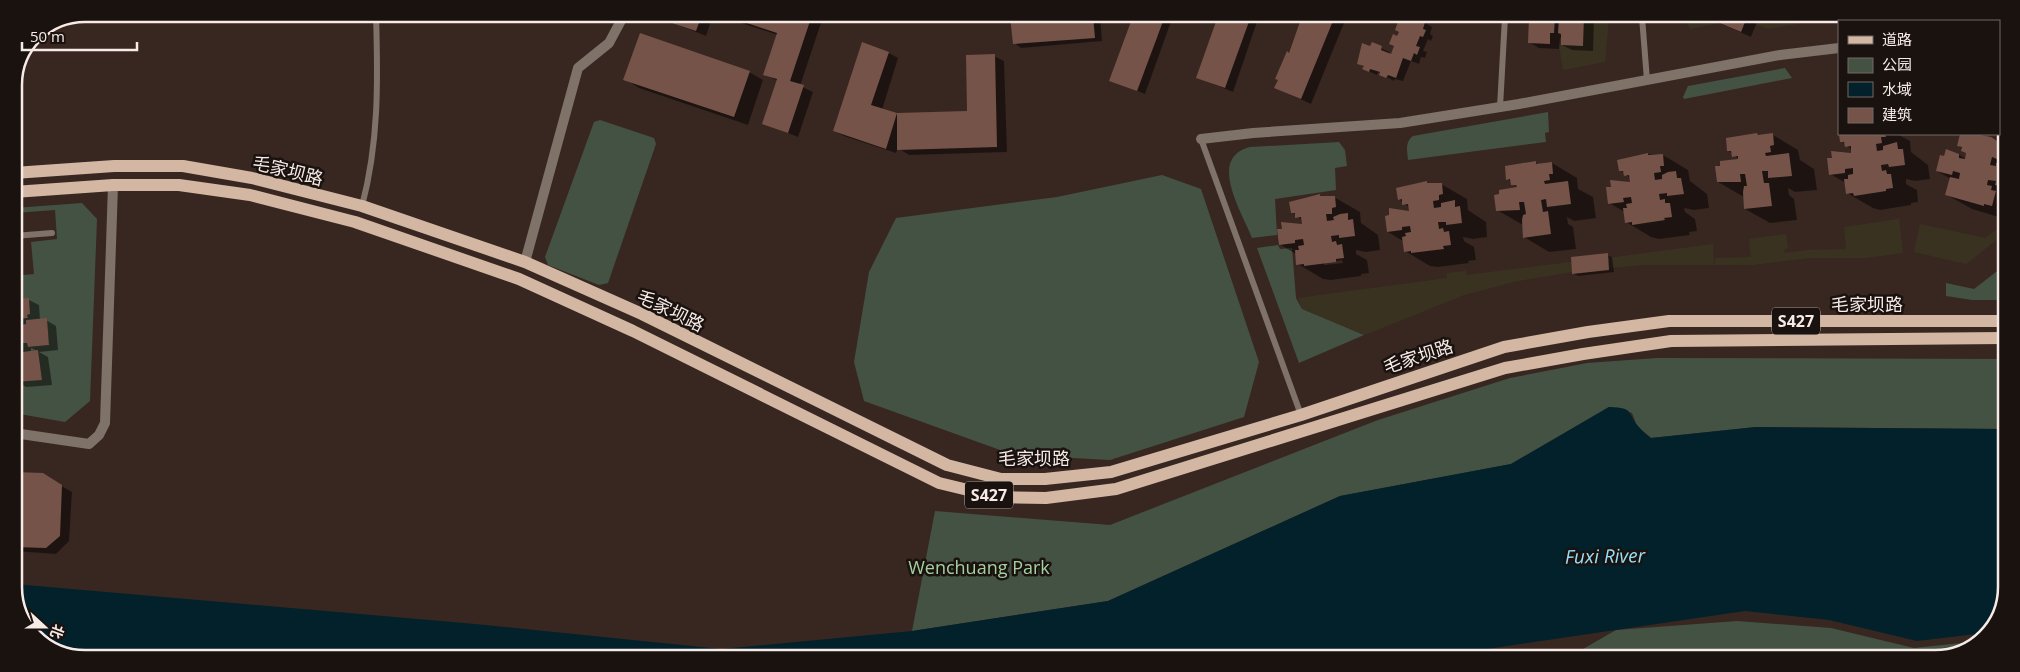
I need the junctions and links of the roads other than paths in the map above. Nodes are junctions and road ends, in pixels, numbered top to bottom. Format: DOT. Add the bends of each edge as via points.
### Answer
graph roads {
  1 [pos="376,22"];
  2 [pos="620,22"];
  3 [pos="1505,22"];
  4 [pos="1642,22"];
  5 [pos="1838,48"];
  6 [pos="1647,80"];
  7 [pos="1500,107"];
  8 [pos="1200,139"];
  9 [pos="22,172"];
  10 [pos="113,184"];
  11 [pos="22,191"];
  12 [pos="362,206"];
  13 [pos="52,233"];
  14 [pos="22,235"];
  15 [pos="525,262"];
  16 [pos="1997,321"];
  17 [pos="1998,338"];
  18 [pos="1301,415"];
  19 [pos="23,433"];
  1 -- 12 [label="lane" via="379,92"];
  2 -- 15 [label="street" via="609,43 578,68"];
  3 -- 7 [label="lane"];
  4 -- 6 [label="lane"];
  5 -- 6 [label="street" via="1780,55"];
  6 -- 7 [label="street"];
  7 -- 8 [label="street" via="1400,123"];
  8 -- 18 [label="lane"];
  9 -- 12 [label="main road, 毛家坝路 / S427" via="114,166 183,166 252,178"];
  10 -- 11 [label="main road, 毛家坝路 / S427"];
  10 -- 17 [label="main road, 毛家坝路 / S427" via="179,185 250,195 355,222 519,279 633,330 939,483 997,497 1046,498 1116,489 1505,368 1583,354 1671,341"];
  10 -- 19 [label="street" via="104,423 99,435 89,444"];
  12 -- 15 [label="main road, 毛家坝路 / S427"];
  13 -- 14 [label="lane"];
  15 -- 18 [label="main road, 毛家坝路 / S427" via="642,314 947,465 1001,479 1045,479 1111,472"];
  16 -- 18 [label="main road, 毛家坝路 / S427" via="1669,321 1504,347"];
}
